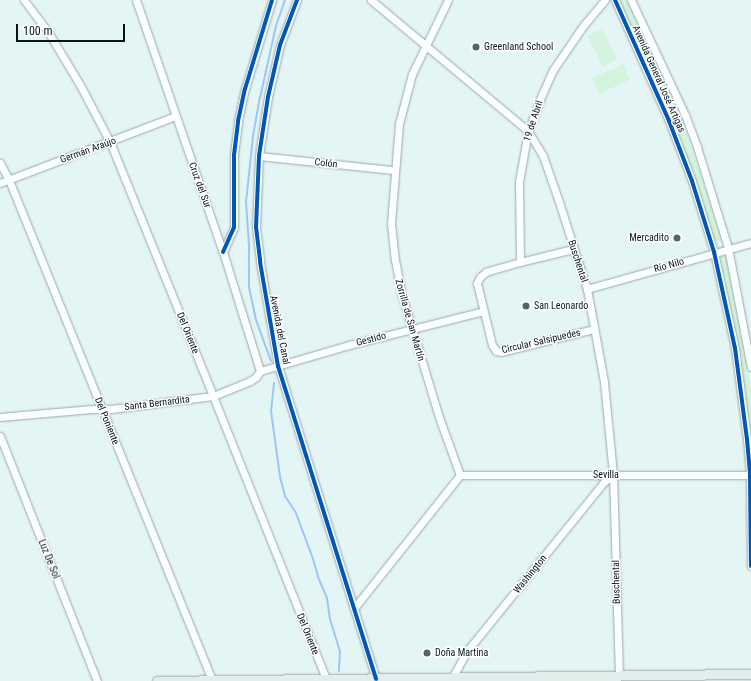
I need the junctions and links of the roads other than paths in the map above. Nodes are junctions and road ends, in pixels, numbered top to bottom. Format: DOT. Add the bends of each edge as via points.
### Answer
graph roads {
  1 [pos="24,0"];
  2 [pos="136,0"];
  3 [pos="272,0"];
  4 [pos="297,0"];
  5 [pos="371,0"];
  6 [pos="448,0"];
  7 [pos="605,0"];
  8 [pos="614,0"];
  9 [pos="631,0"];
  10 [pos="425,45"];
  11 [pos="175,116"];
  12 [pos="528,131"];
  13 [pos="110,142"];
  14 [pos="259,156"];
  15 [pos="0,163"];
  16 [pos="394,170"];
  17 [pos="9,180"];
  18 [pos="0,183"];
  19 [pos="751,243"];
  20 [pos="728,248"];
  21 [pos="573,249"];
  22 [pos="223,252"];
  23 [pos="714,252"];
  24 [pos="520,262"];
  25 [pos="587,289"];
  26 [pos="483,311"];
  27 [pos="412,329"];
  28 [pos="594,329"];
  29 [pos="278,366"];
  30 [pos="751,367"];
  31 [pos="260,371"];
  32 [pos="213,396"];
  33 [pos="102,409"];
  34 [pos="0,417"];
  35 [pos="0,436"];
  36 [pos="613,474"];
  37 [pos="460,475"];
  38 [pos="751,475"];
  39 [pos="751,566"];
  40 [pos="355,607"];
  41 [pos="751,674"];
  42 [pos="618,675"];
  43 [pos="452,678"];
  44 [pos="326,679"];
  45 [pos="376,679"];
  46 [pos="212,680"];
  47 [pos="97,681"];
  48 [pos="157,681"];
  1 -- 13 [label="street, Del Oriente" via="47,30"];
  2 -- 11 [label="street, Cruz del Sur"];
  3 -- 22 [label="street" via="238,121 234,155 234,227"];
  4 -- 14 [label="street, Avenida del Canal" via="280,45 268,97"];
  5 -- 10 [label="street, Buschental"];
  6 -- 10 [label="street, Zorrilla de San Martín"];
  7 -- 12 [label="street, 19 de Abril" via="582,26 553,70"];
  8 -- 23 [label="street, Avenida General José Artigas" via="670,121"];
  9 -- 20 [label="street, Avenida General José Artigas" via="685,115"];
  10 -- 12 [label="street, Buschental"];
  10 -- 16 [label="street, Zorrilla de San Martín" via="412,74 398,124"];
  11 -- 13 [label="street, Germán Araújo"];
  11 -- 22 [label="street, Cruz del Sur"];
  12 -- 21 [label="street, Buschental" via="543,156"];
  12 -- 24 [label="street, 19 de Abril" via="519,182"];
  13 -- 17 [label="street, Germán Araújo"];
  13 -- 32 [label="street, Del Oriente"];
  14 -- 16 [label="street, Colón"];
  14 -- 29 [label="street, Avenida del Canal" via="257,234 267,310"];
  15 -- 17 [label="street, Del Poniente"];
  16 -- 27 [label="street, Zorrilla de San Martín" via="390,222 401,292"];
  17 -- 18 [label="street, Germán Araújo"];
  17 -- 33 [label="street, Del Poniente"];
  19 -- 20 [label="street, Río Nilo"];
  20 -- 23 [label="street, Río Nilo"];
  20 -- 30 [label="street, Avenida General José Artigas"];
  21 -- 24 [label="street, Circular Salsipuedes"];
  21 -- 25 [label="street, Buschental"];
  22 -- 31 [label="street, Cruz del Sur"];
  23 -- 25 [label="street, Río Nilo"];
  23 -- 38 [label="street, Avenida General José Artigas" via="735,348"];
  24 -- 26 [label="street, Circular Salsipuedes" via="486,272 480,277 477,283"];
  25 -- 28 [label="street, Buschental"];
  26 -- 27 [label="street, Gestido"];
  26 -- 28 [label="street, Circular Salsipuedes" via="492,345 500,352"];
  27 -- 29 [label="street, Gestido"];
  27 -- 37 [label="street, Zorrilla de San Martín"];
  28 -- 36 [label="street, Buschental" via="604,382"];
  29 -- 31 [label="street, Gestido"];
  29 -- 40 [label="street, Avenida del Canal"];
  31 -- 32 [label="street, Santa Bernardita" via="250,381"];
  32 -- 33 [label="street, Santa Bernardita"];
  32 -- 44 [label="street, Del Oriente"];
  33 -- 34 [label="street, Santa Bernardita"];
  33 -- 46 [label="street, Del Poniente"];
  35 -- 47 [label="street, Luz De Sol"];
  36 -- 37 [label="street, Sevilla"];
  36 -- 38 [label="street, Sevilla"];
  36 -- 42 [label="street, Buschental"];
  36 -- 43 [label="street, Washington" via="467,651"];
  37 -- 40 [label="street"];
  38 -- 39 [label="street, Avenida General José Artigas"];
  40 -- 45 [label="street, Avenida del Canal"];
  41 -- 42 [label="main road"];
  42 -- 43 [label="main road"];
  43 -- 45 [label="main road"];
  44 -- 45 [label="main road"];
  44 -- 46 [label="main road"];
  46 -- 48 [label="main road"];
}
